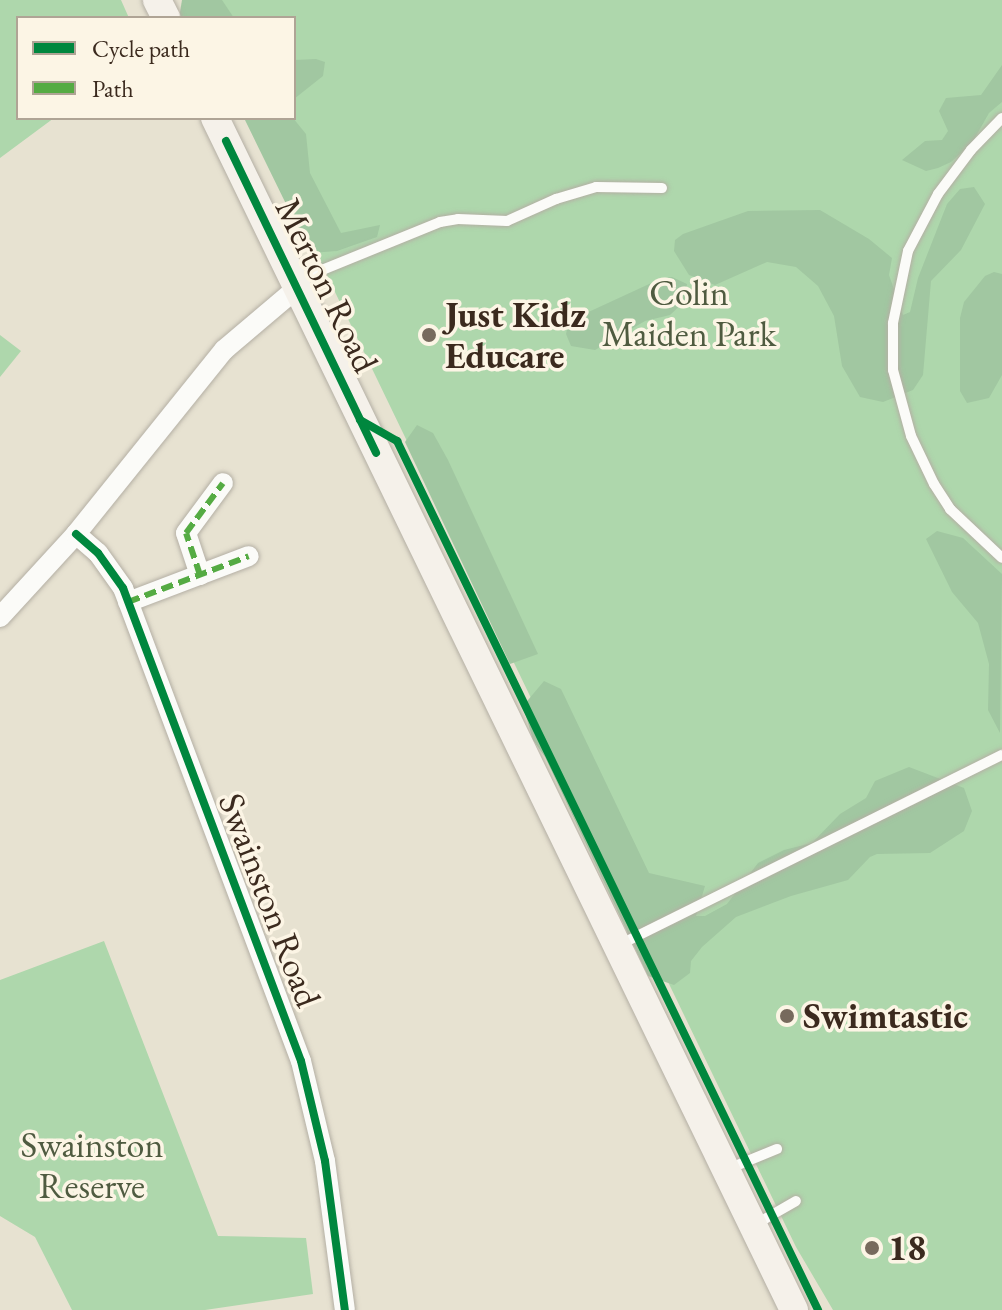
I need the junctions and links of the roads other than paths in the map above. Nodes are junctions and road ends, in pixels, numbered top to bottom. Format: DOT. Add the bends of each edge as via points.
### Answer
graph roads {
  1 [pos="1002,118"];
  2 [pos="216,120"];
  3 [pos="662,188"];
  4 [pos="295,285"];
  5 [pos="223,483"];
  6 [pos="76,534"];
  7 [pos="249,556"];
  8 [pos="1002,558"];
  9 [pos="200,575"];
  10 [pos="128,602"];
  11 [pos="0,617"];
  12 [pos="1002,755"];
  13 [pos="617,947"];
  14 [pos="777,1149"];
  15 [pos="727,1170"];
  16 [pos="796,1201"];
  17 [pos="752,1226"];
  18 [pos="345,1310"];
  19 [pos="794,1310"];
  1 -- 8 [label="lane" via="938,194 908,251 893,323 893,370 911,436 950,509"];
  2 -- 4 [label="main road, Merton Road"];
  3 -- 4 [label="lane" via="596,187 507,221 440,222"];
  4 -- 6 [label="street" via="209,367"];
  4 -- 13 [label="main road, Merton Road"];
  5 -- 9 [label="street" via="186,533"];
  6 -- 10 [label="street, Swainston Road" via="113,572"];
  6 -- 11 [label="street"];
  7 -- 9 [label="street"];
  9 -- 10 [label="street"];
  10 -- 18 [label="street, Swainston Road" via="301,1061 325,1161"];
  12 -- 13 [label="lane"];
  13 -- 15 [label="main road, Merton Road"];
  14 -- 15 [label="lane"];
  15 -- 17 [label="main road, Merton Road"];
  16 -- 17 [label="lane"];
  17 -- 19 [label="main road, Merton Road"];
}
